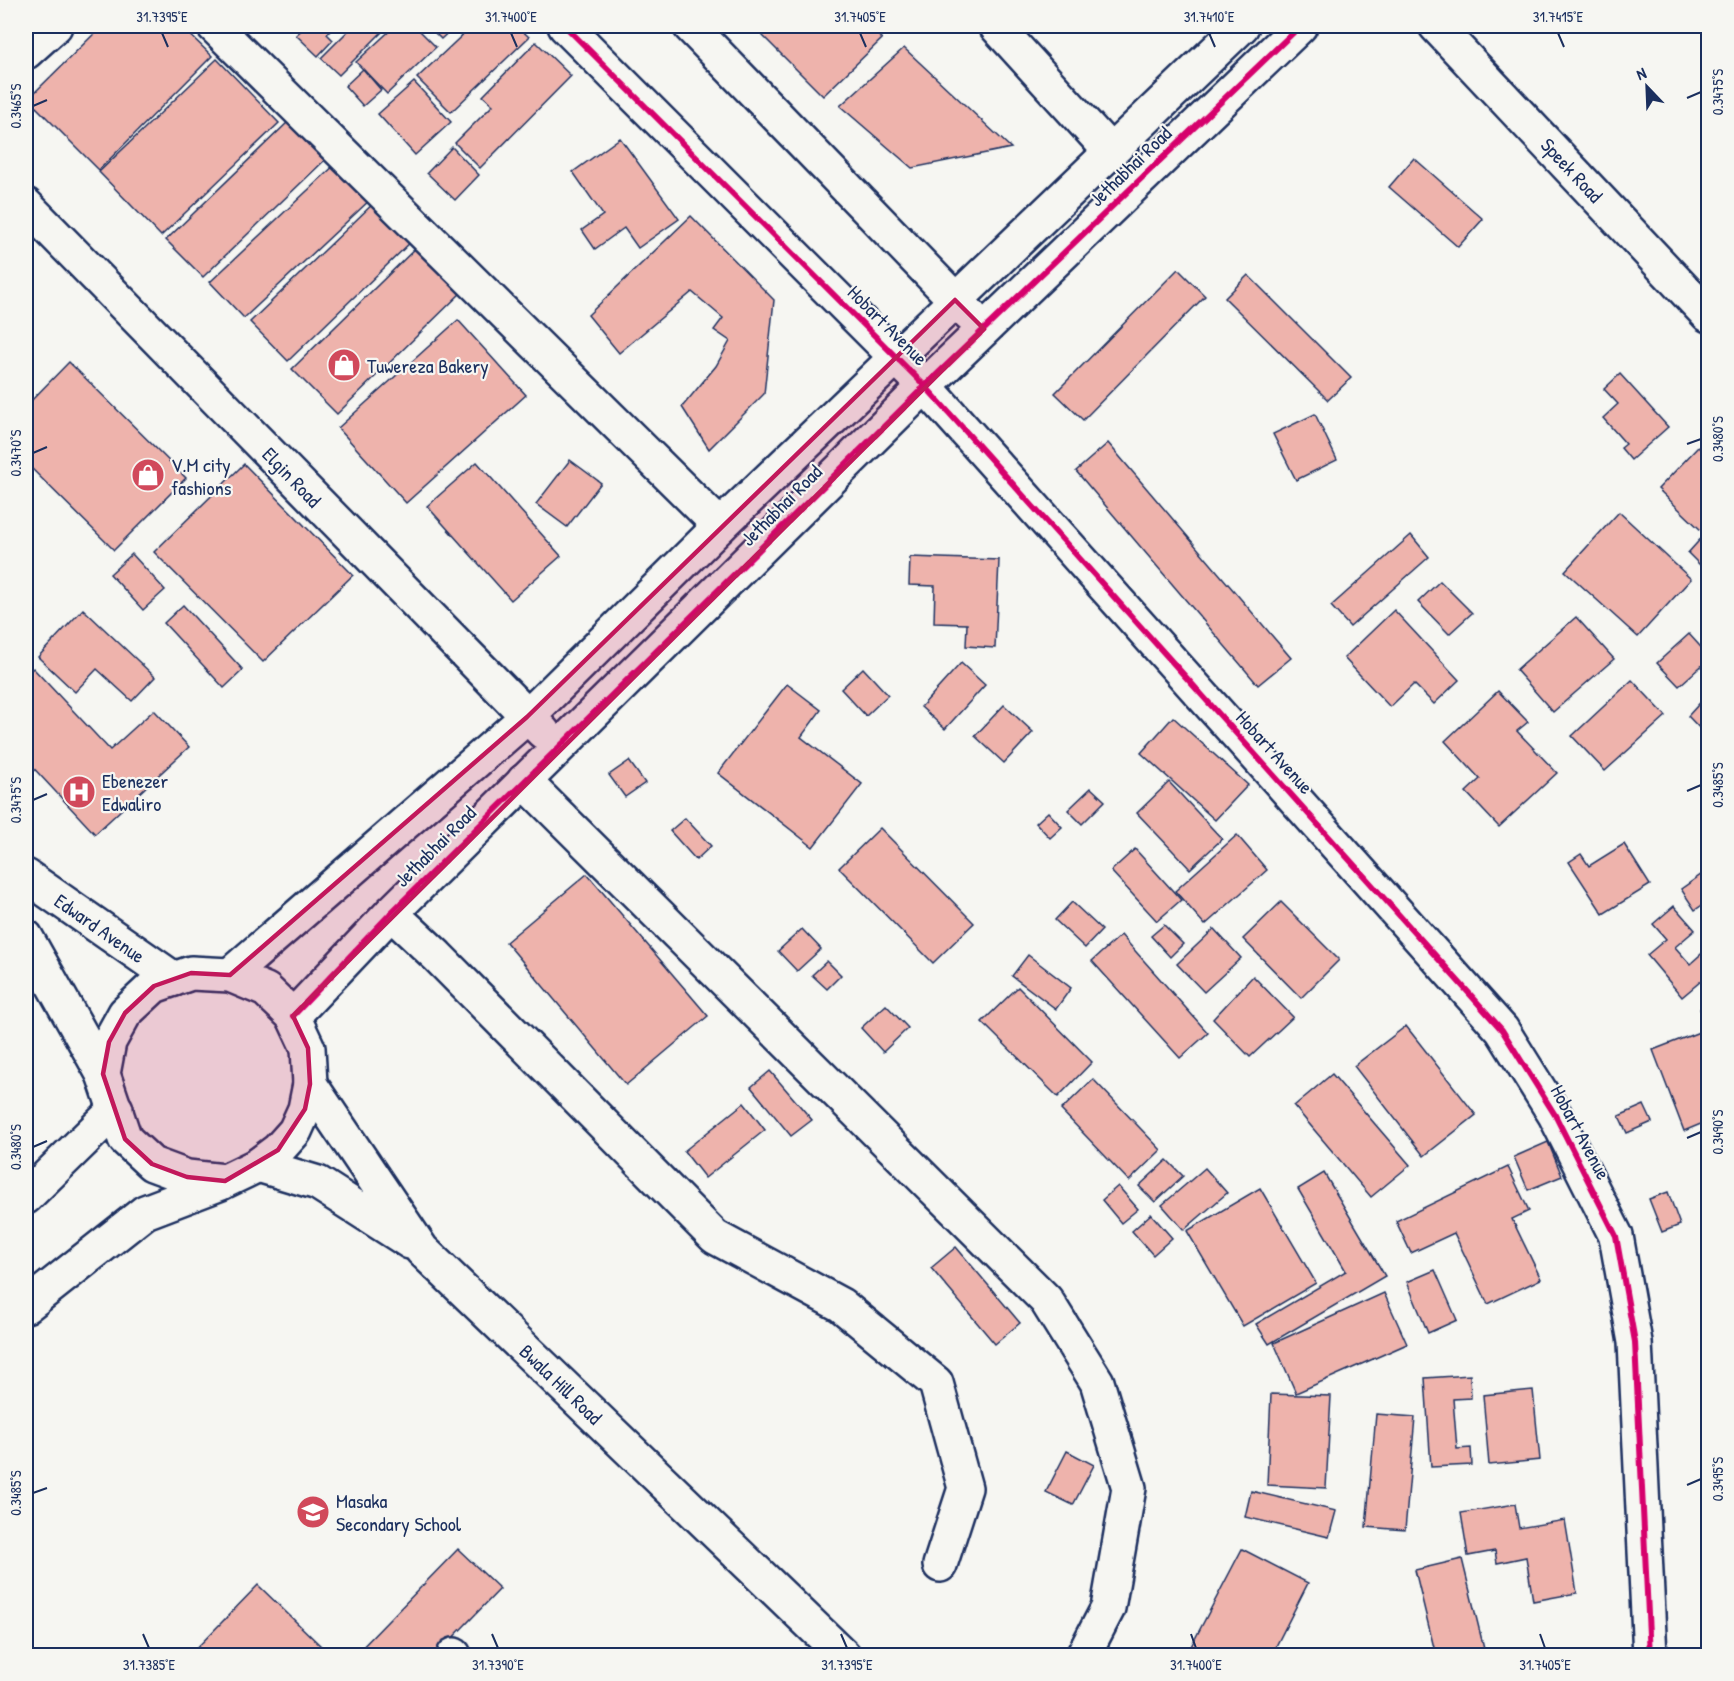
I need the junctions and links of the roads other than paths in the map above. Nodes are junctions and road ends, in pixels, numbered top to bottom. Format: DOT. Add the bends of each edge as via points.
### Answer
graph roads {
  1 [pos="55,26"];
  2 [pos="213,26"];
  3 [pos="565,26"];
  4 [pos="690,26"];
  5 [pos="996,26"];
  6 [pos="1242,26"];
  7 [pos="1300,26"];
  8 [pos="1436,26"];
  9 [pos="26,52"];
  10 [pos="1110,151"];
  11 [pos="26,205"];
  12 [pos="955,300"];
  13 [pos="1708,315"];
  14 [pos="984,329"];
  15 [pos="897,358"];
  16 [pos="926,386"];
  17 [pos="720,526"];
  18 [pos="526,717"];
  19 [pos="560,747"];
  20 [pos="524,781"];
  21 [pos="26,876"];
  22 [pos="391,913"];
  23 [pos="26,937"];
  24 [pos="230,975"];
  25 [pos="174,979"];
  26 [pos="292,1016"];
  27 [pos="103,1074"];
  28 [pos="310,1084"];
  29 [pos="116,1109"];
  30 [pos="258,1165"];
  31 [pos="225,1181"];
  32 [pos="26,1197"];
  33 [pos="422,1250"];
  34 [pos="26,1306"];
  35 [pos="940,1565"];
  36 [pos="844,1656"];
  37 [pos="1083,1656"];
  38 [pos="1650,1656"];
  1 -- 9 [label="street"];
  2 -- 17 [label="street"];
  3 -- 15 [label="street, Hobart Avenue"];
  4 -- 12 [label="street"];
  5 -- 10 [label="street"];
  6 -- 10 [label="street, Jethabhai Road"];
  7 -- 14 [label="street, Jethabhai Road"];
  8 -- 13 [label="street, Speek Road"];
  10 -- 12 [label="street, Jethabhai Road"];
  11 -- 18 [label="street, Elgin Road"];
  12 -- 14 [label="street"];
  12 -- 15 [label="street, Jethabhai Road"];
  14 -- 16 [label="street, Jethabhai Road"];
  15 -- 16 [label="street, Hobart Avenue"];
  15 -- 17 [label="street, Jethabhai Road"];
  16 -- 19 [label="street, Jethabhai Road"];
  16 -- 38 [label="street, Hobart Avenue" via="1502,1030 1555,1115 1616,1236 1635,1342"];
  17 -- 18 [label="street, Jethabhai Road"];
  18 -- 19 [label="street, Elgin Road"];
  18 -- 24 [label="street, Jethabhai Road"];
  19 -- 20 [label="street, Jethabhai Road"];
  20 -- 22 [label="street, Jethabhai Road"];
  20 -- 37 [label="street" via="1046,1300 1097,1382 1129,1488 1108,1608"];
  21 -- 25 [label="street, Edward Avenue"];
  22 -- 26 [label="street, Jethabhai Road"];
  22 -- 35 [label="street" via="715,1237 841,1305 936,1383 964,1488"];
  23 -- 27 [label="street"];
  24 -- 25 [label="street" via="191,973"];
  24 -- 26 [label="street" via="266,990"];
  25 -- 27 [label="street" via="154,986 125,1012 109,1042"];
  26 -- 28 [label="street" via="308,1048"];
  27 -- 29 [label="street"];
  28 -- 30 [label="street" via="295,1131"];
  28 -- 33 [label="street, Bwala Hill Road"];
  29 -- 31 [label="street" via="125,1139 152,1164 186,1177"];
  29 -- 32 [label="street"];
  30 -- 31 [label="street"];
  30 -- 33 [label="street" via="318,1183"];
  31 -- 34 [label="street" via="145,1212"];
  33 -- 36 [label="street, Bwala Hill Road"];
}
